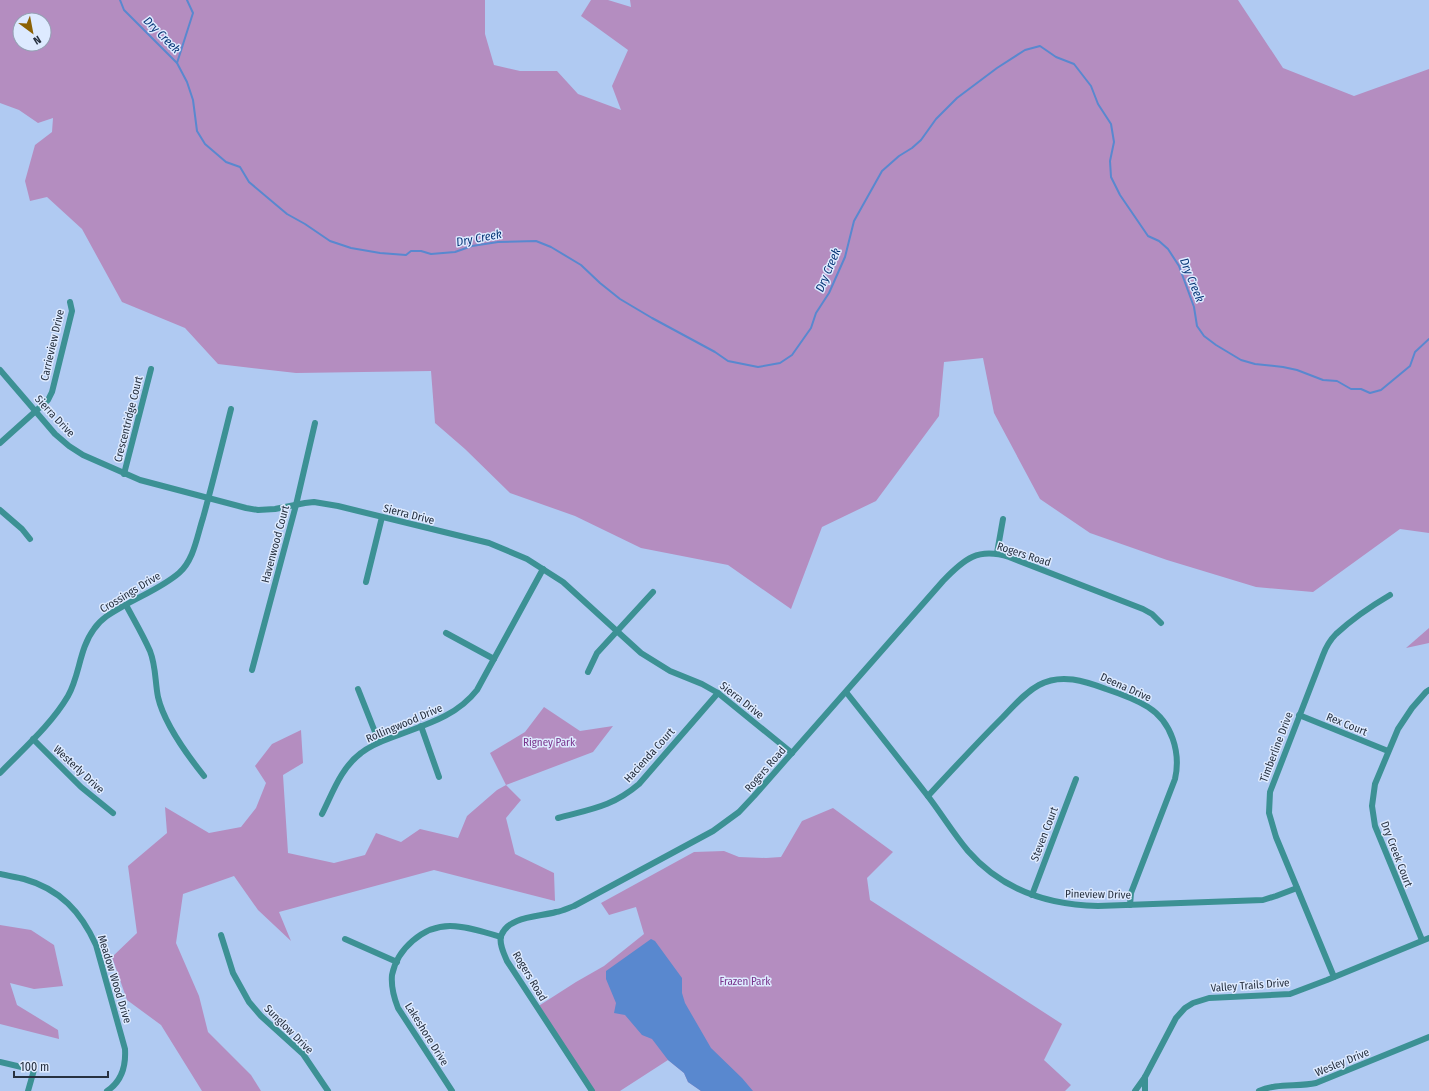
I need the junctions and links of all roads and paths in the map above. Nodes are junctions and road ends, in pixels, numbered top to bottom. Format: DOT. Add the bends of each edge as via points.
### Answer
graph roads {
  1 [pos="70,302"];
  2 [pos="151,369"];
  3 [pos="0,370"];
  4 [pos="231,409"];
  5 [pos="36,411"];
  6 [pos="315,423"];
  7 [pos="0,443"];
  8 [pos="124,474"];
  9 [pos="208,498"];
  10 [pos="296,505"];
  11 [pos="0,510"];
  12 [pos="382,517"];
  13 [pos="1003,519"];
  14 [pos="30,539"];
  15 [pos="997,553"];
  16 [pos="543,569"];
  17 [pos="366,582"];
  18 [pos="653,592"];
  19 [pos="1390,595"];
  20 [pos="126,605"];
  21 [pos="1161,623"];
  22 [pos="617,630"];
  23 [pos="446,633"];
  24 [pos="494,659"];
  25 [pos="252,670"];
  26 [pos="588,672"];
  27 [pos="358,689"];
  28 [pos="1429,690"];
  29 [pos="846,692"];
  30 [pos="718,693"];
  31 [pos="1299,715"];
  32 [pos="421,726"];
  33 [pos="33,739"];
  34 [pos="379,742"];
  35 [pos="1388,751"];
  36 [pos="792,753"];
  37 [pos="0,773"];
  38 [pos="204,776"];
  39 [pos="439,777"];
  40 [pos="1076,779"];
  41 [pos="928,796"];
  42 [pos="113,813"];
  43 [pos="322,814"];
  44 [pos="558,818"];
  45 [pos="0,874"];
  46 [pos="1297,888"];
  47 [pos="1032,895"];
  48 [pos="1130,905"];
  49 [pos="221,935"];
  50 [pos="501,937"];
  51 [pos="1429,938"];
  52 [pos="345,939"];
  53 [pos="1422,940"];
  54 [pos="397,962"];
  55 [pos="1334,977"];
  56 [pos="1429,1037"];
  57 [pos="0,1062"];
  58 [pos="1145,1077"];
  59 [pos="28,1091"];
  60 [pos="108,1091"];
  61 [pos="328,1091"];
  62 [pos="452,1091"];
  63 [pos="592,1091"];
  64 [pos="1136,1091"];
  65 [pos="1145,1091"];
  66 [pos="1259,1091"];
  1 -- 5 [label="street, Carrieview Drive" via="72,311 52,392 48,400"];
  2 -- 8 [label="street, Crescentridge Court"];
  3 -- 5 [label="street, Sierra Drive"];
  4 -- 9 [label="street, Crossings Drive"];
  5 -- 7 [label="street, Carrieview Drive"];
  5 -- 8 [label="street, Sierra Drive" via="54,434 69,446"];
  6 -- 10 [label="street, Havenwood Court"];
  8 -- 9 [label="street, Sierra Drive"];
  9 -- 10 [label="street, Sierra Drive" via="258,510"];
  9 -- 20 [label="street, Crossings Drive" via="194,549 181,571"];
  10 -- 12 [label="street, Sierra Drive" via="305,502 323,503"];
  10 -- 25 [label="street, Havenwood Court"];
  11 -- 14 [label="street"];
  12 -- 16 [label="street, Sierra Drive" via="489,543 527,559"];
  12 -- 17 [label="street"];
  13 -- 15 [label="street"];
  15 -- 21 [label="street, Rogers Road" via="1143,609"];
  15 -- 29 [label="street, Rogers Road" via="977,555 953,570"];
  16 -- 22 [label="street, Sierra Drive" via="563,582"];
  16 -- 24 [label="street, Rollingwood Drive"];
  18 -- 22 [label="street"];
  19 -- 31 [label="street, Timberline Drive" via="1336,634 1328,644"];
  20 -- 33 [label="street, Crossings Drive" via="105,617 94,627 84,645 76,678 68,696"];
  20 -- 38 [label="street" via="150,651 158,696 164,713 184,751"];
  22 -- 26 [label="street" via="597,653"];
  22 -- 30 [label="street, Sierra Drive" via="641,653 659,665"];
  23 -- 24 [label="street"];
  24 -- 32 [label="street, Rollingwood Drive" via="471,698 446,716"];
  27 -- 34 [label="street"];
  28 -- 35 [label="street, Dry Creek Court" via="1401,724"];
  29 -- 36 [label="street, Rogers Road"];
  29 -- 41 [label="street, Pineview Drive"];
  30 -- 36 [label="street, Sierra Drive"];
  30 -- 44 [label="street, Hacienda Court" via="630,791 610,804"];
  31 -- 35 [label="street, Rex Court"];
  31 -- 46 [label="street, Timberline Drive" via="1271,785 1268,805 1276,838"];
  32 -- 34 [label="street, Rollingwood Drive"];
  32 -- 39 [label="street"];
  33 -- 37 [label="street, Crossings Drive"];
  33 -- 42 [label="street, Westerly Drive" via="81,787"];
  34 -- 43 [label="street, Rollingwood Drive" via="348,765"];
  35 -- 53 [label="street, Dry Creek Court" via="1373,794 1373,818"];
  36 -- 50 [label="street, Rogers Road" via="739,812 713,831 574,906 518,921 505,929"];
  40 -- 47 [label="street, Steven Court"];
  41 -- 47 [label="street, Pineview Drive" via="956,836 979,862 1004,881"];
  41 -- 48 [label="street, Deena Drive" via="1022,697 1041,684 1061,679 1080,680 1145,705 1167,726 1173,738 1177,763 1174,779 1131,893"];
  45 -- 60 [label="street, Meadow Wood Drive" via="42,885 54,892 70,905 89,930 96,945 125,1049 125,1067 119,1079"];
  46 -- 48 [label="street, Pineview Drive" via="1263,900"];
  46 -- 55 [label="street, Timberline Drive"];
  47 -- 48 [label="street, Pineview Drive" via="1079,906"];
  49 -- 61 [label="street, Sunglow Drive" via="233,973 249,1002 260,1016 303,1054"];
  50 -- 54 [label="street, Lakeshore Drive" via="449,926 437,928 422,934 409,944"];
  50 -- 63 [label="street, Rogers Road" via="504,953 511,967"];
  51 -- 53 [label="street, Valley Trails Drive"];
  52 -- 54 [label="street"];
  53 -- 55 [label="street, Valley Trails Drive"];
  54 -- 62 [label="street, Lakeshore Drive" via="392,982 398,1008"];
  55 -- 58 [label="street, Valley Trails Drive" via="1290,994 1208,998 1192,1004 1176,1018"];
  56 -- 66 [label="street, Wesley Drive" via="1316,1083"];
  57 -- 59 [label="street" via="34,1070"];
  58 -- 64 [label="street, Valley Trails Drive"];
  58 -- 65 [label="street"];
}
